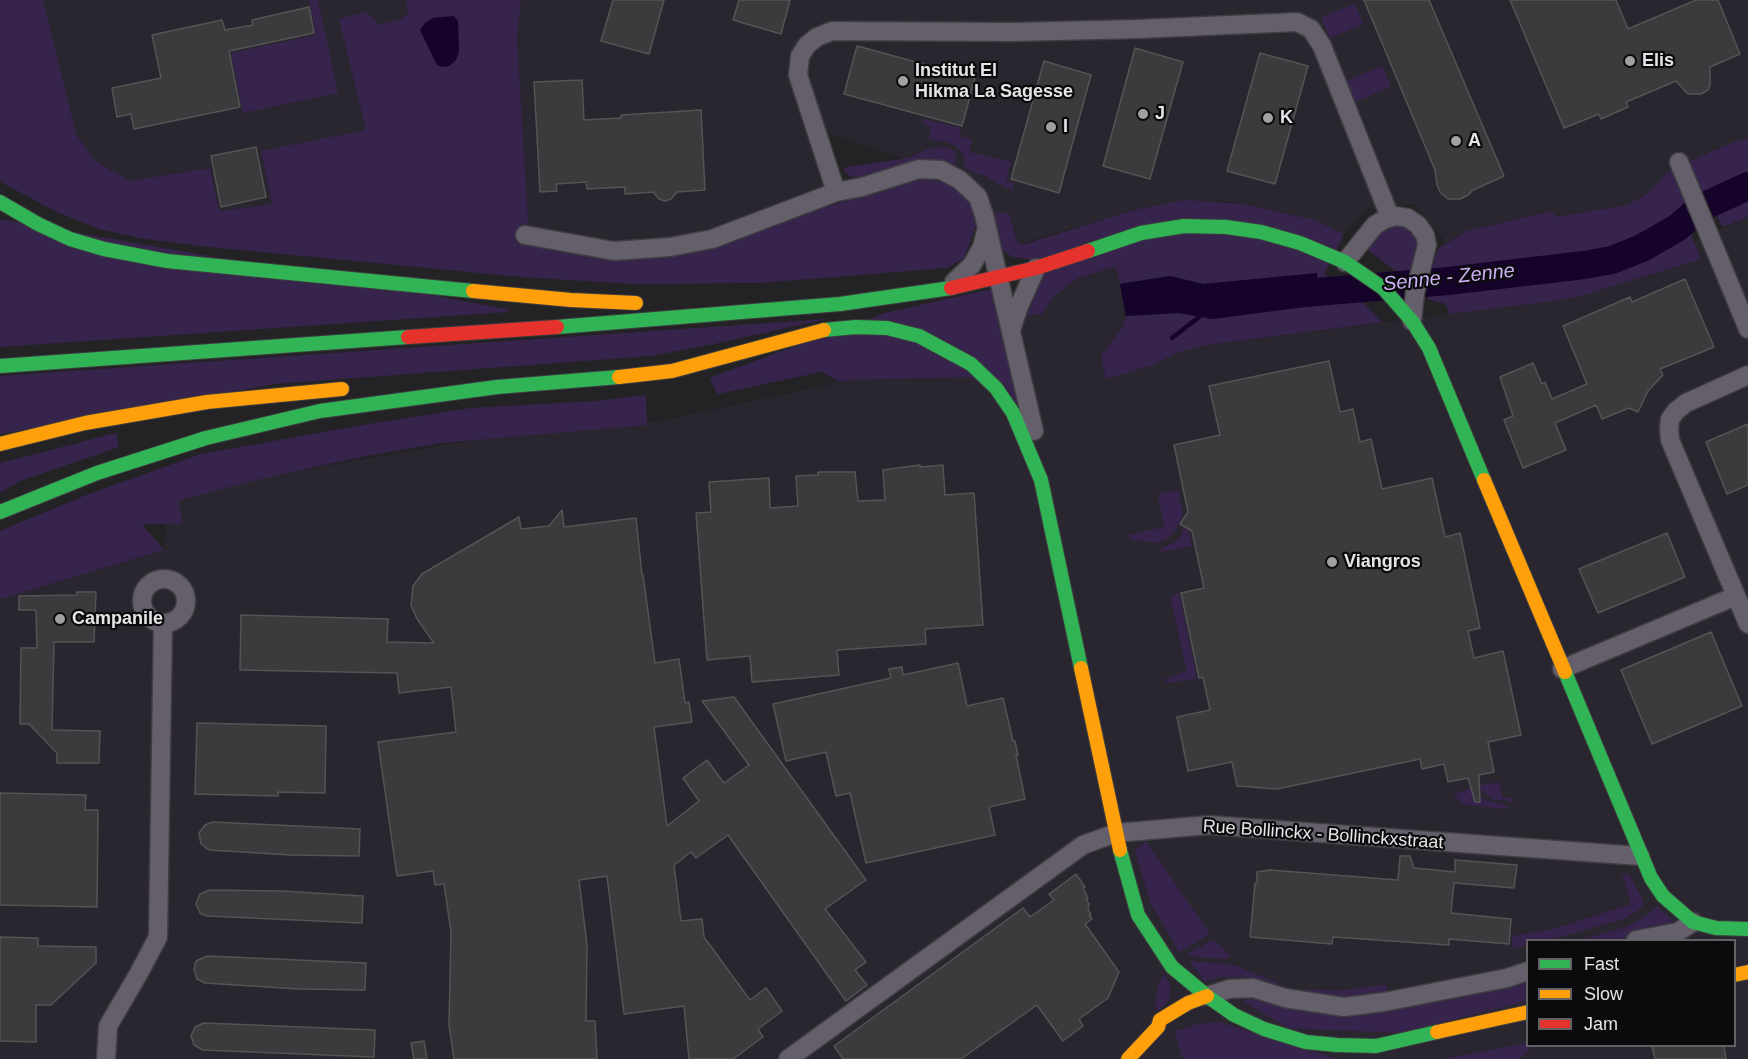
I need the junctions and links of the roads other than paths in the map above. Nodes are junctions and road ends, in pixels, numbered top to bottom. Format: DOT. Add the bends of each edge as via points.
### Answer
graph roads {
  1 [pos="1681,167"];
  2 [pos="836,192"];
  3 [pos="0,202"];
  4 [pos="1390,217"];
  5 [pos="987,226"];
  6 [pos="525,235"];
  7 [pos="1345,262"];
  8 [pos="1036,268"];
  9 [pos="1000,277"];
  10 [pos="941,290"];
  11 [pos="709,313"];
  12 [pos="1412,321"];
  13 [pos="1748,329"];
  14 [pos="1010,332"];
  15 [pos="0,366"];
  16 [pos="1748,375"];
  17 [pos="497,387"];
  18 [pos="352,388"];
  19 [pos="385,388"];
  20 [pos="0,444"];
  21 [pos="1041,480"];
  22 [pos="0,512"];
  23 [pos="1736,596"];
  24 [pos="164,624"];
  25 [pos="1748,624"];
  26 [pos="1562,669"];
  27 [pos="1116,833"];
  28 [pos="1641,856"];
  29 [pos="1693,922"];
  30 [pos="1748,929"];
  31 [pos="1641,939"];
  32 [pos="1687,939"];
  33 [pos="1172,967"];
  34 [pos="1526,971"];
  35 [pos="1207,996"];
  36 [pos="1173,1011"];
  37 [pos="1526,1012"];
  38 [pos="1214,1015"];
  39 [pos="1234,1015"];
  40 [pos="1184,1022"];
  41 [pos="1158,1028"];
  42 [pos="106,1059"];
  43 [pos="788,1059"];
  44 [pos="1128,1059"];
  1 -- 13 [label="street"];
  2 -- 4 [label="street" via="798,75 800,56 807,45 832,31 1013,32 1297,22 1311,29 1322,46"];
  2 -- 5 [label="street" via="919,169 941,170 960,180 978,197"];
  2 -- 6 [label="street" via="712,238 670,247 614,251"];
  3 -- 11 [label="main road" via="70,239 167,261"];
  4 -- 7 [label="street" via="1375,225"];
  4 -- 12 [label="street" via="1408,218 1418,225 1427,241"];
  5 -- 9 [label="street"];
  5 -- 10 [label="street" via="972,265 961,278"];
  7 -- 8 [label="main road" via="1261,232 1184,226 1141,234"];
  7 -- 12 [label="main road" via="1383,288"];
  8 -- 9 [label="main road"];
  8 -- 14 [label="street"];
  9 -- 10 [label="main road"];
  9 -- 14 [label="street"];
  10 -- 11 [label="main road" via="840,304"];
  11 -- 15 [label="main road"];
  12 -- 26 [label="main road" via="1429,348"];
  14 -- 21 [label="street" via="1039,450"];
  16 -- 23 [label="street" via="1686,403 1670,419 1668,429"];
  17 -- 19 [label="main road"];
  17 -- 21 [label="main road" via="672,371 820,330 887,328 919,336 945,349 971,364 996,388 1013,413"];
  17 -- 22 [label="main road" via="320,411 206,438 97,473"];
  18 -- 20 [label="main road" via="207,402 85,423"];
  21 -- 27 [label="main road"];
  23 -- 25 [label="street"];
  23 -- 26 [label="street"];
  24 -- 42 [label="street" via="158,937 108,1026"];
  26 -- 28 [label="main road"];
  27 -- 28 [label="street, Rue Bollinckx - Bollinckxstraat" via="1209,825"];
  27 -- 33 [label="main road" via="1138,915"];
  27 -- 43 [label="street, Rue Bollinckx - Bollinckxstraat" via="1083,845"];
  28 -- 29 [label="main road" via="1663,896"];
  29 -- 30 [label="main road" via="1716,928"];
  29 -- 31 [label="street" via="1678,932"];
  29 -- 32 [label="street"];
  33 -- 35 [label="main road"];
  33 -- 36 [label="main road" via="1177,991"];
  34 -- 35 [label="street" via="1384,1002 1344,1006 1285,998 1253,988 1229,989"];
  35 -- 36 [label="main road"];
  35 -- 39 [label="main road"];
  36 -- 41 [label="main road" via="1160,1020"];
  37 -- 39 [label="main road" via="1376,1046 1306,1042"];
  38 -- 39 [label="main road"];
  40 -- 41 [label="main road"];
  41 -- 44 [label="main road"];
}
